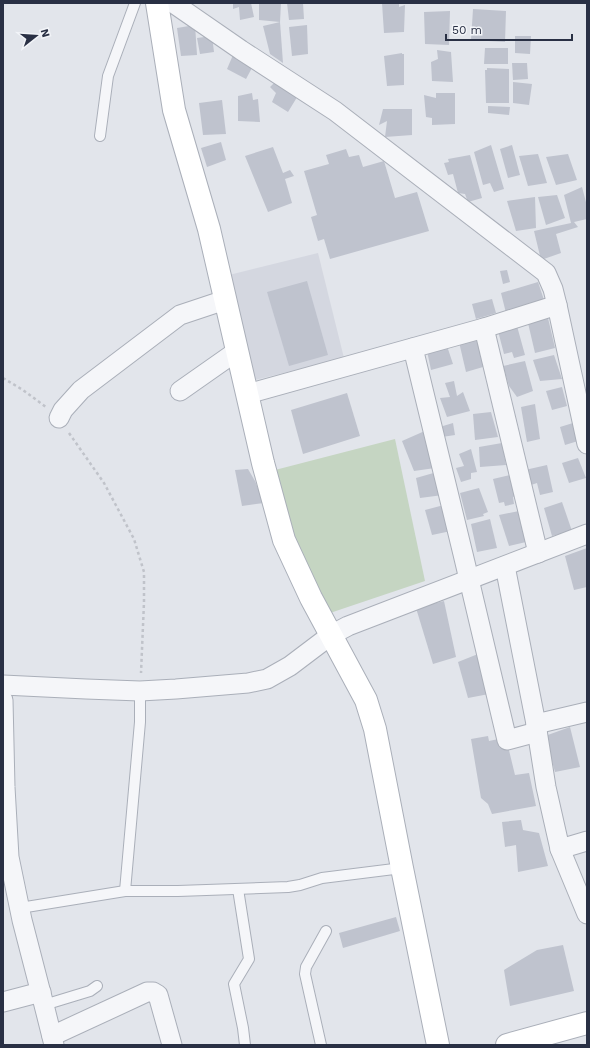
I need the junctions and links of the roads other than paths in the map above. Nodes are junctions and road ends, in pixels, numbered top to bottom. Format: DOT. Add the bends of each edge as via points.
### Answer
graph roads {
  1 [pos="135,3"];
  2 [pos="157,3"];
  3 [pos="173,3"];
  4 [pos="100,136"];
  5 [pos="225,300"];
  6 [pos="557,305"];
  7 [pos="484,328"];
  8 [pos="413,348"];
  9 [pos="237,351"];
  10 [pos="180,391"];
  11 [pos="247,394"];
  12 [pos="59,418"];
  13 [pos="587,444"];
  14 [pos="587,534"];
  15 [pos="538,553"];
  16 [pos="505,566"];
  17 [pos="469,579"];
  18 [pos="331,635"];
  19 [pos="3,685"];
  20 [pos="140,691"];
  21 [pos="3,700"];
  22 [pos="587,712"];
  23 [pos="537,728"];
  24 [pos="587,841"];
  25 [pos="560,849"];
  26 [pos="402,868"];
  27 [pos="238,889"];
  28 [pos="125,891"];
  29 [pos="20,908"];
  30 [pos="587,914"];
  31 [pos="326,931"];
  32 [pos="97,986"];
  33 [pos="43,998"];
  34 [pos="3,1002"];
  35 [pos="587,1023"];
  36 [pos="53,1041"];
  37 [pos="172,1045"];
  38 [pos="246,1045"];
  39 [pos="321,1045"];
  40 [pos="438,1045"];
  41 [pos="507,1045"];
  1 -- 4 [label="lane" via="108,76"];
  2 -- 5 [label="street" via="174,110"];
  3 -- 6 [label="street" via="335,111 546,273"];
  5 -- 9 [label="street"];
  5 -- 12 [label="street" via="180,315 81,390"];
  6 -- 7 [label="street"];
  6 -- 13 [label="street"];
  7 -- 8 [label="street"];
  7 -- 15 [label="street"];
  8 -- 11 [label="street"];
  8 -- 17 [label="street"];
  9 -- 10 [label="street"];
  9 -- 11 [label="street"];
  11 -- 18 [label="street" via="284,540"];
  14 -- 15 [label="street"];
  15 -- 16 [label="street"];
  16 -- 17 [label="street"];
  16 -- 23 [label="street"];
  17 -- 18 [label="street"];
  17 -- 23 [label="street" via="507,740"];
  18 -- 20 [label="street" via="290,666 267,679 176,690"];
  18 -- 26 [label="street" via="366,700 375,729"];
  19 -- 20 [label="street"];
  20 -- 28 [label="lane" via="140,722"];
  21 -- 29 [label="street" via="9,857"];
  22 -- 23 [label="street"];
  23 -- 25 [label="street" via="546,787"];
  24 -- 25 [label="street"];
  25 -- 30 [label="street"];
  26 -- 27 [label="lane" via="322,878 288,887"];
  26 -- 40 [label="street"];
  27 -- 28 [label="lane"];
  27 -- 38 [label="lane" via="249,959 234,984"];
  28 -- 29 [label="lane"];
  29 -- 33 [label="street"];
  31 -- 39 [label="lane" via="306,967 305,974"];
  32 -- 33 [label="lane" via="90,991"];
  33 -- 34 [label="street"];
  33 -- 36 [label="street"];
  35 -- 41 [label="street"];
  36 -- 37 [label="street" via="147,992 153,992 158,995"];
}
